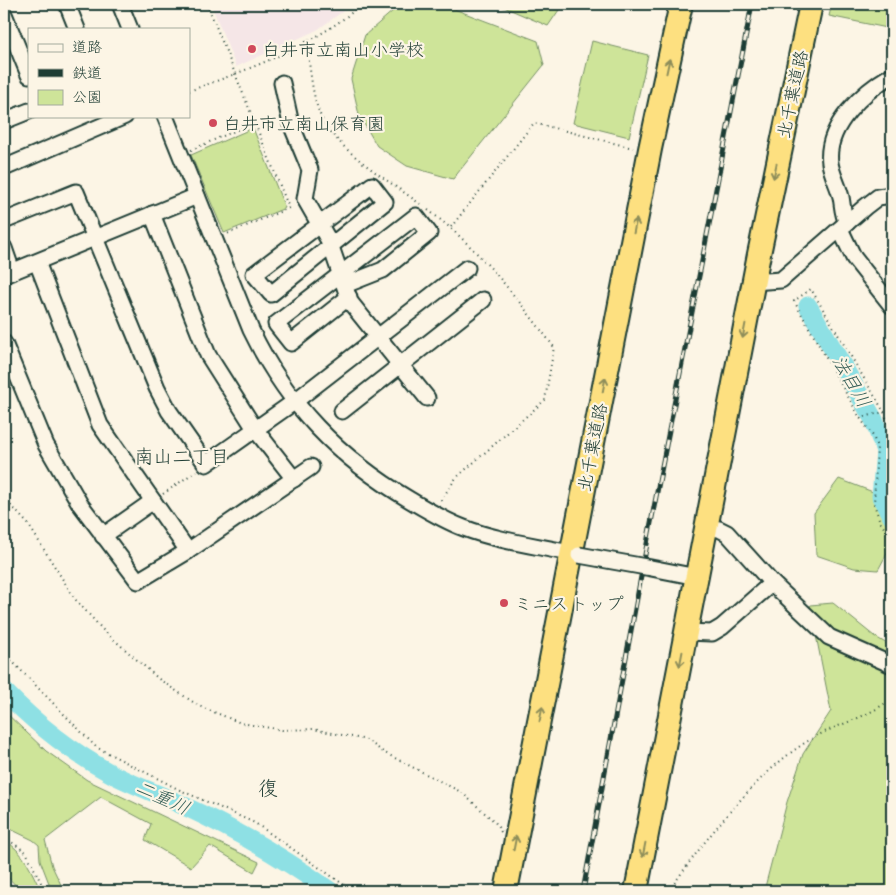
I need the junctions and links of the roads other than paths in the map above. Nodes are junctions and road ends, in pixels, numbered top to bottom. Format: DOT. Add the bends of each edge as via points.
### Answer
graph roads {
  1 [pos="67,4"];
  2 [pos="120,4"];
  3 [pos="681,4"];
  4 [pos="811,4"];
  5 [pos="4,14"];
  6 [pos="77,28"];
  7 [pos="130,28"];
  8 [pos="28,73"];
  9 [pos="892,75"];
  10 [pos="282,83"];
  11 [pos="28,111"];
  12 [pos="120,118"];
  13 [pos="166,118"];
  14 [pos="4,121"];
  15 [pos="4,168"];
  16 [pos="892,195"];
  17 [pos="197,196"];
  18 [pos="152,214"];
  19 [pos="4,221"];
  20 [pos="321,225"];
  21 [pos="844,226"];
  22 [pos="94,238"];
  23 [pos="331,247"];
  24 [pos="4,248"];
  25 [pos="37,262"];
  26 [pos="467,268"];
  27 [pos="8,273"];
  28 [pos="753,282"];
  29 [pos="345,285"];
  30 [pos="483,300"];
  31 [pos="892,306"];
  32 [pos="378,338"];
  33 [pos="4,344"];
  34 [pos="400,365"];
  35 [pos="427,398"];
  36 [pos="294,402"];
  37 [pos="342,411"];
  38 [pos="255,429"];
  39 [pos="311,467"];
  40 [pos="294,479"];
  41 [pos="153,501"];
  42 [pos="706,527"];
  43 [pos="103,536"];
  44 [pos="188,551"];
  45 [pos="575,554"];
  46 [pos="692,576"];
  47 [pos="772,583"];
  48 [pos="686,632"];
  49 [pos="892,665"];
  50 [pos="506,891"];
  51 [pos="636,891"];
  1 -- 6 [label="street"];
  2 -- 7 [label="street"];
  45 -- 3 [label="highway, 北千葉道路, one-way" via="648,158"];
  4 -- 28 [label="highway, 北千葉道路, one-way"];
  5 -- 8 [label="street"];
  9 -- 21 [label="street" via="860,99 847,114 834,139 830,162 841,197"];
  10 -- 20 [label="street" via="291,124 310,170 305,199"];
  11 -- 14 [label="street"];
  12 -- 15 [label="street"];
  13 -- 17 [label="street"];
  16 -- 21 [label="street" via="878,197"];
  17 -- 18 [label="street"];
  17 -- 36 [label="street" via="267,364"];
  18 -- 22 [label="street"];
  18 -- 38 [label="street" via="208,355"];
  19 -- 22 [label="street" via="76,192"];
  20 -- 23 [label="street"];
  20 -- 23 [label="street" via="372,185 384,202"];
  20 -- 23 [label="street" via="254,274 270,294"];
  21 -- 28 [label="street" via="781,280"];
  21 -- 31 [label="street" via="854,258"];
  22 -- 25 [label="street"];
  22 -- 38 [label="street" via="157,388 206,464"];
  23 -- 29 [label="street"];
  24 -- 27 [label="street"];
  25 -- 27 [label="street"];
  25 -- 41 [label="street" via="100,425"];
  26 -- 32 [label="street"];
  28 -- 42 [label="highway, 北千葉道路, one-way"];
  29 -- 29 [label="street" via="416,216 429,233 383,270"];
  29 -- 32 [label="street"];
  30 -- 34 [label="street"];
  32 -- 34 [label="street"];
  32 -- 36 [label="street"];
  33 -- 43 [label="street" via="46,445 80,504"];
  34 -- 35 [label="street"];
  34 -- 37 [label="street"];
  36 -- 38 [label="street"];
  36 -- 45 [label="street" via="357,466 433,514 504,540"];
  38 -- 40 [label="street"];
  39 -- 40 [label="street"];
  40 -- 44 [label="street"];
  41 -- 43 [label="street"];
  41 -- 44 [label="street"];
  42 -- 46 [label="highway, 北千葉道路"];
  42 -- 47 [label="street" via="727,533"];
  43 -- 44 [label="street" via="138,581"];
  45 -- 46 [label="street, bridge"];
  50 -- 45 [label="highway, 北千葉道路, one-way"];
  46 -- 48 [label="highway, 北千葉道路"];
  47 -- 48 [label="street" via="712,633"];
  47 -- 49 [label="street" via="829,637"];
  48 -- 51 [label="highway, 北千葉道路, one-way"];
}
